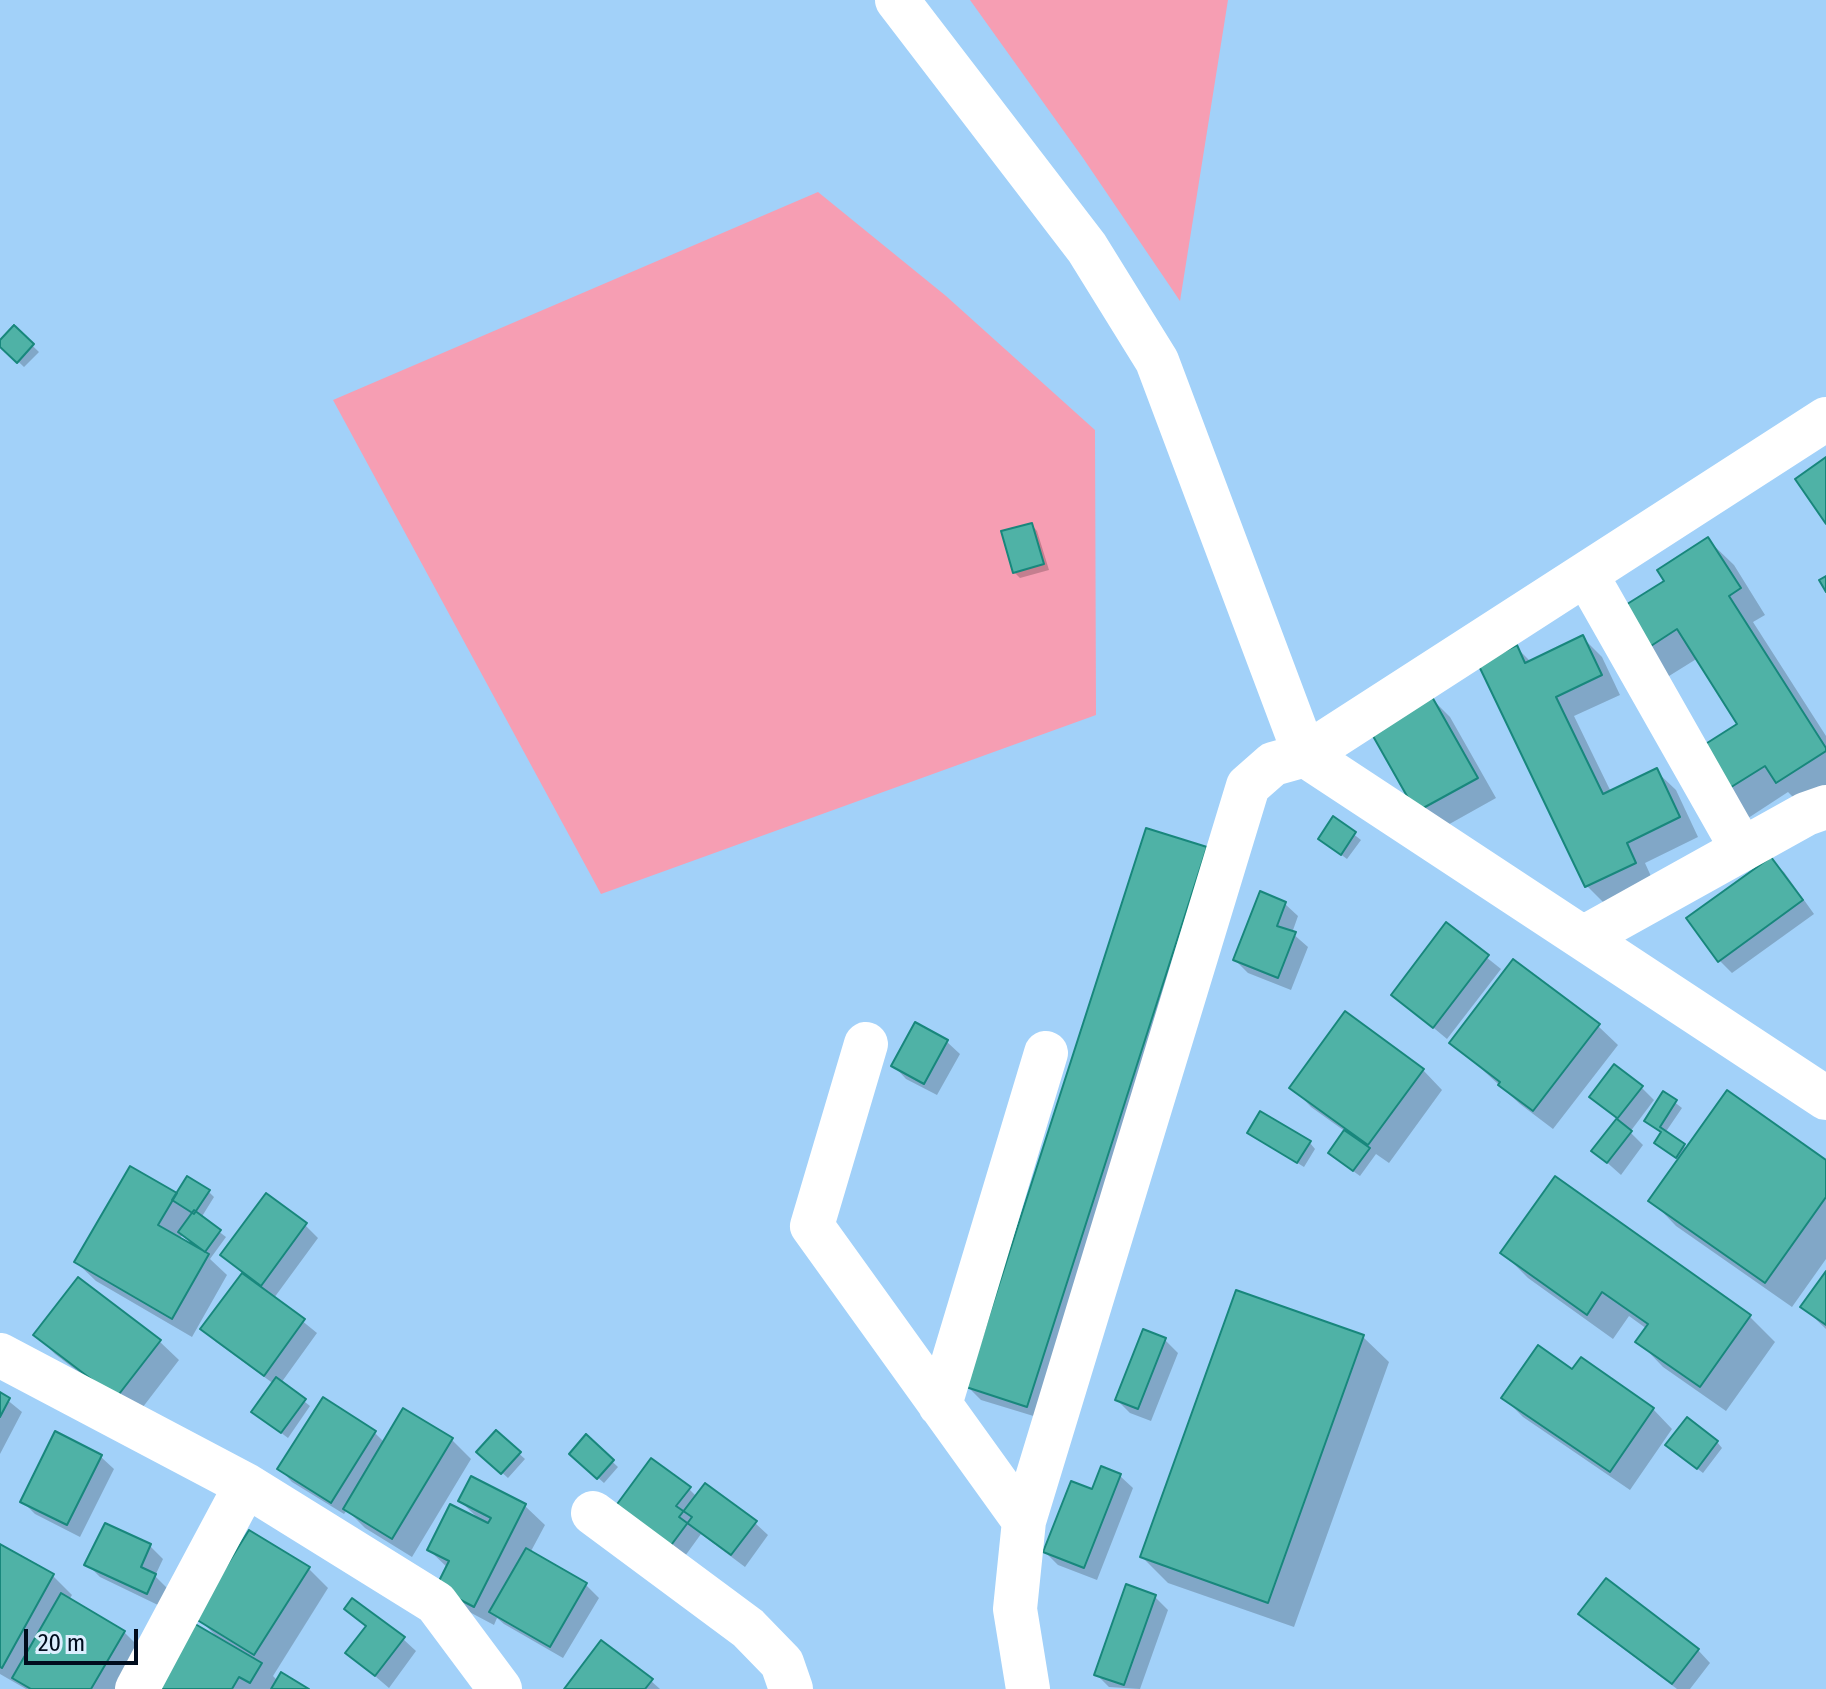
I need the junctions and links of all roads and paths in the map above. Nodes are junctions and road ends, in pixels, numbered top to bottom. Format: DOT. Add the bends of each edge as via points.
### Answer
graph roads {
  1 [pos="897,0"];
  2 [pos="1826,419"];
  3 [pos="1586,574"];
  4 [pos="1305,755"];
  5 [pos="1826,807"];
  6 [pos="1742,849"];
  7 [pos="1583,938"];
  8 [pos="866,1044"];
  9 [pos="1046,1053"];
  10 [pos="1826,1098"];
  11 [pos="0,1355"];
  12 [pos="940,1405"];
  13 [pos="246,1485"];
  14 [pos="593,1513"];
  15 [pos="1024,1521"];
  16 [pos="137,1689"];
  17 [pos="500,1689"];
  18 [pos="791,1689"];
  19 [pos="1028,1689"];
  1 -- 4 [label="street" via="1087,248 1157,361"];
  2 -- 3 [label="street"];
  3 -- 4 [label="street"];
  3 -- 6 [label="street"];
  4 -- 7 [label="street"];
  4 -- 15 [label="street" via="1273,764 1248,786"];
  5 -- 6 [label="street"];
  6 -- 7 [label="street"];
  7 -- 10 [label="street"];
  8 -- 12 [label="street" via="812,1226"];
  9 -- 12 [label="street"];
  11 -- 13 [label="street"];
  12 -- 15 [label="street"];
  13 -- 16 [label="street"];
  13 -- 17 [label="street" via="436,1603"];
  14 -- 18 [label="street" via="748,1628 782,1663"];
  15 -- 19 [label="street" via="1015,1609"];
}
